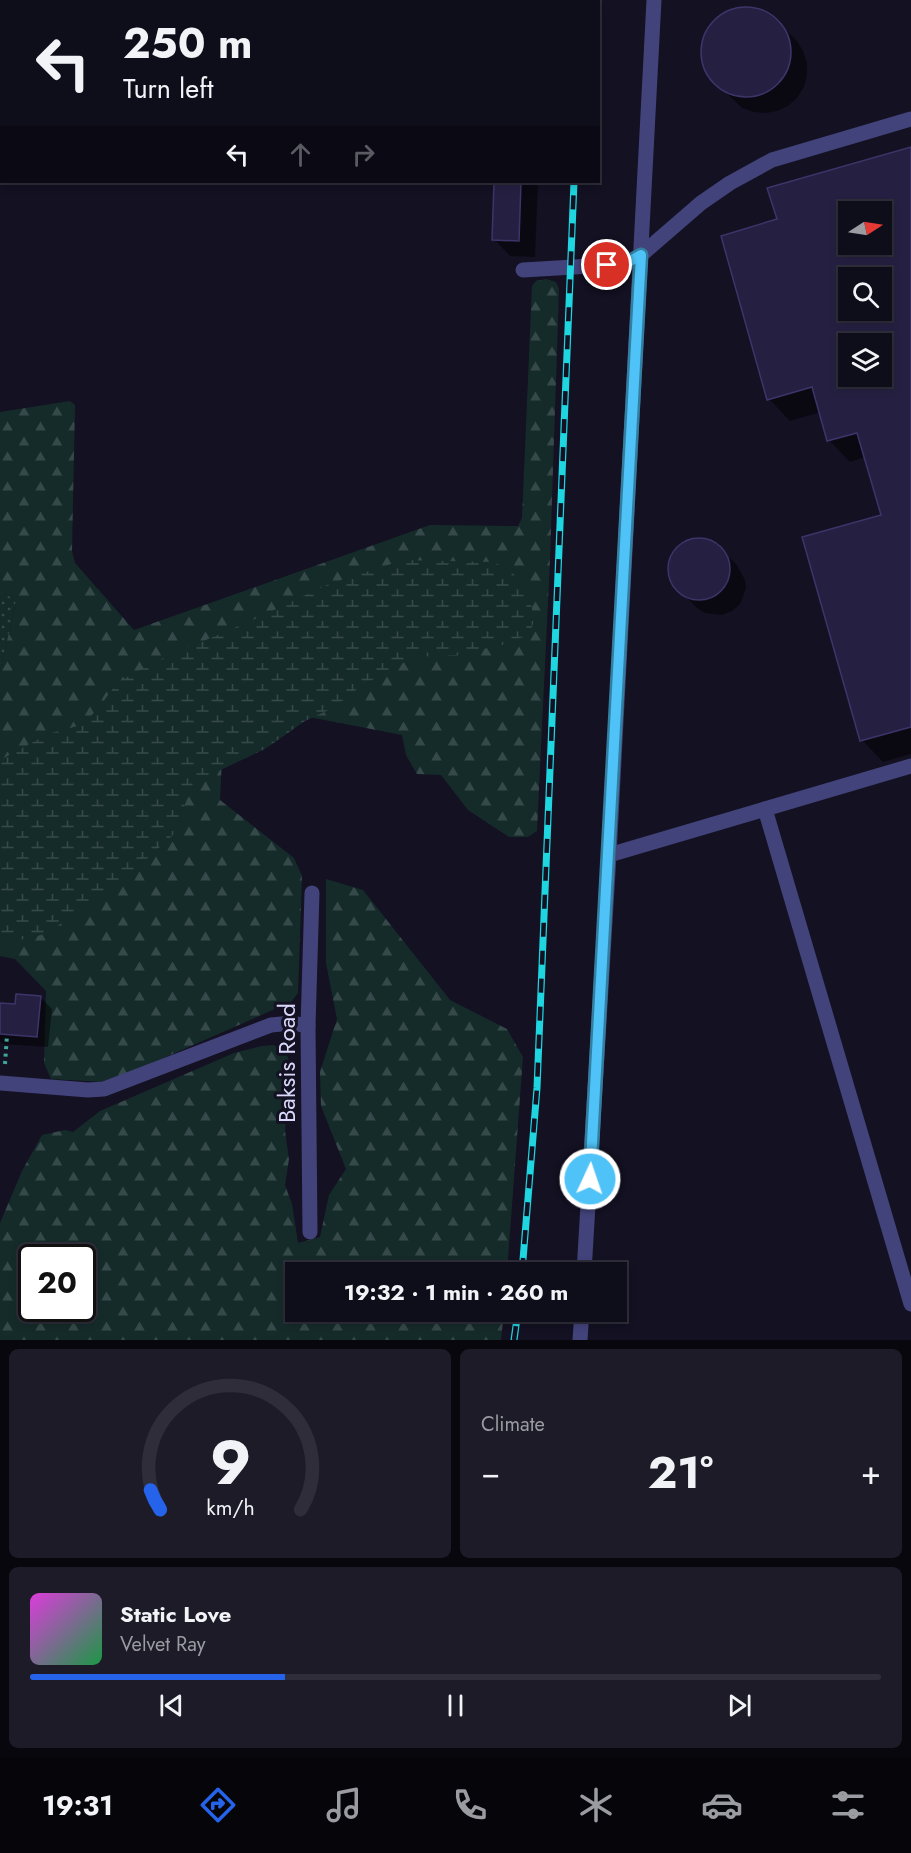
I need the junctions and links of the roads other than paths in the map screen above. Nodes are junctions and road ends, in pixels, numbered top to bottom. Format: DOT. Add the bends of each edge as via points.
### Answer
graph roads {
  1 [pos="654,0"];
  2 [pos="911,119"];
  3 [pos="641,255"];
  4 [pos="523,270"];
  5 [pos="911,766"];
  6 [pos="765,809"];
  7 [pos="609,855"];
  8 [pos="312,893"];
  9 [pos="308,1026"];
  10 [pos="1,1083"];
  11 [pos="310,1232"];
  12 [pos="585,1262"];
  13 [pos="911,1304"];
  14 [pos="581,1322"];
  15 [pos="580,1340"];
  1 -- 3 [label="street"];
  2 -- 3 [label="street" via="771,160 701,203"];
  3 -- 4 [label="street" via="625,264"];
  3 -- 7 [label="street"];
  5 -- 6 [label="street"];
  6 -- 7 [label="street"];
  6 -- 13 [label="street"];
  7 -- 12 [label="street"];
  8 -- 9 [label="street, Baksis Road"];
  9 -- 10 [label="street" via="271,1024 104,1089"];
  9 -- 11 [label="street, Baksis Road"];
  14 -- 15 [label="street"];
}
